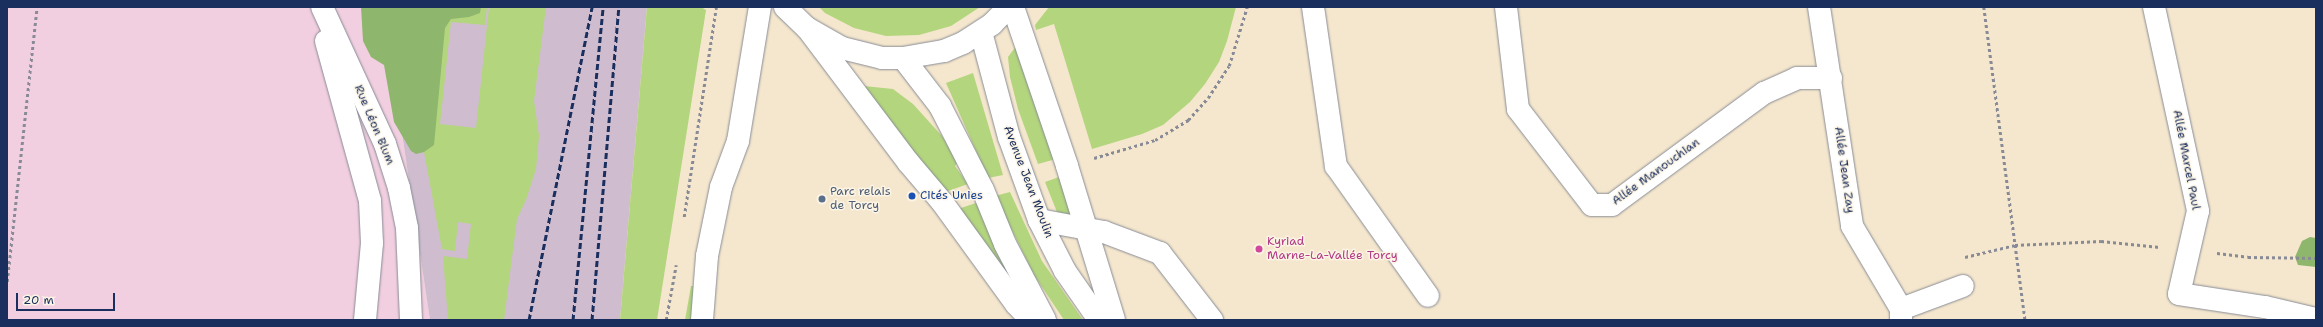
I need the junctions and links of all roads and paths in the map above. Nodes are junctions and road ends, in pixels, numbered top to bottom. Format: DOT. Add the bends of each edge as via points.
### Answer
graph roads {
  1 [pos="37,7"];
  2 [pos="316,7"];
  3 [pos="322,7"];
  4 [pos="716,7"];
  5 [pos="760,7"];
  6 [pos="785,7"];
  7 [pos="1009,7"];
  8 [pos="1013,7"];
  9 [pos="1247,7"];
  10 [pos="1313,7"];
  11 [pos="1506,7"];
  12 [pos="1819,7"];
  13 [pos="1984,7"];
  14 [pos="2154,7"];
  15 [pos="807,28"];
  16 [pos="981,32"];
  17 [pos="903,58"];
  18 [pos="1831,78"];
  19 [pos="1088,160"];
  20 [pos="1039,220"];
  21 [pos="682,224"];
  22 [pos="1087,230"];
  23 [pos="2015,245"];
  24 [pos="2188,249"];
  25 [pos="1962,257"];
  26 [pos="2316,258"];
  27 [pos="676,261"];
  28 [pos="7,282"];
  29 [pos="1963,286"];
  30 [pos="1428,296"];
  31 [pos="1901,314"];
  32 [pos="2316,319"];
  33 [pos="365,320"];
  34 [pos="411,320"];
  35 [pos="666,320"];
  36 [pos="702,320"];
  37 [pos="1031,320"];
  38 [pos="1045,320"];
  39 [pos="1099,320"];
  40 [pos="1114,320"];
  41 [pos="1212,320"];
  42 [pos="2025,320"];
  1 -- 28 [label="path"];
  2 -- 33 [label="street" via="370,201 372,243"];
  3 -- 34 [label="street, Rue Léon Blum" via="385,144 399,188 407,228"];
  4 -- 21 [label="path"];
  5 -- 36 [label="street" via="738,141 721,187 707,256"];
  6 -- 15 [label="street"];
  7 -- 16 [label="street"];
  8 -- 22 [label="street"];
  9 -- 19 [label="path" via="1229,66 1208,98 1188,120 1155,140"];
  10 -- 30 [label="street" via="1336,166"];
  11 -- 18 [label="street, Allée Manouchian" via="1518,109 1592,205 1612,206 1764,93 1798,78"];
  12 -- 18 [label="street, Allée Jean Zay"];
  13 -- 23 [label="path"];
  14 -- 24 [label="street, Allée Marcel Paul" via="2198,211"];
  15 -- 17 [label="street" via="842,48 882,58"];
  15 -- 37 [label="street" via="908,162 942,202 1016,304"];
  16 -- 17 [label="street" via="944,51"];
  16 -- 20 [label="street, Avenue Jean Moulin" via="1010,137"];
  17 -- 38 [label="street" via="940,106 983,190 1005,244"];
  18 -- 31 [label="street, Allée Jean Zay" via="1852,226"];
  20 -- 22 [label="street"];
  20 -- 39 [label="street, Avenue Jean Moulin" via="1064,271"];
  22 -- 40 [label="street"];
  22 -- 41 [label="street" via="1104,232 1160,253"];
  23 -- 24 [label="path" via="2101,241"];
  23 -- 25 [label="path"];
  23 -- 42 [label="path"];
  24 -- 26 [label="path" via="2248,257"];
  24 -- 32 [label="street, Allée Marcel Paul" via="2180,294 2265,307"];
  27 -- 35 [label="path"];
  29 -- 31 [label="street"];
}
